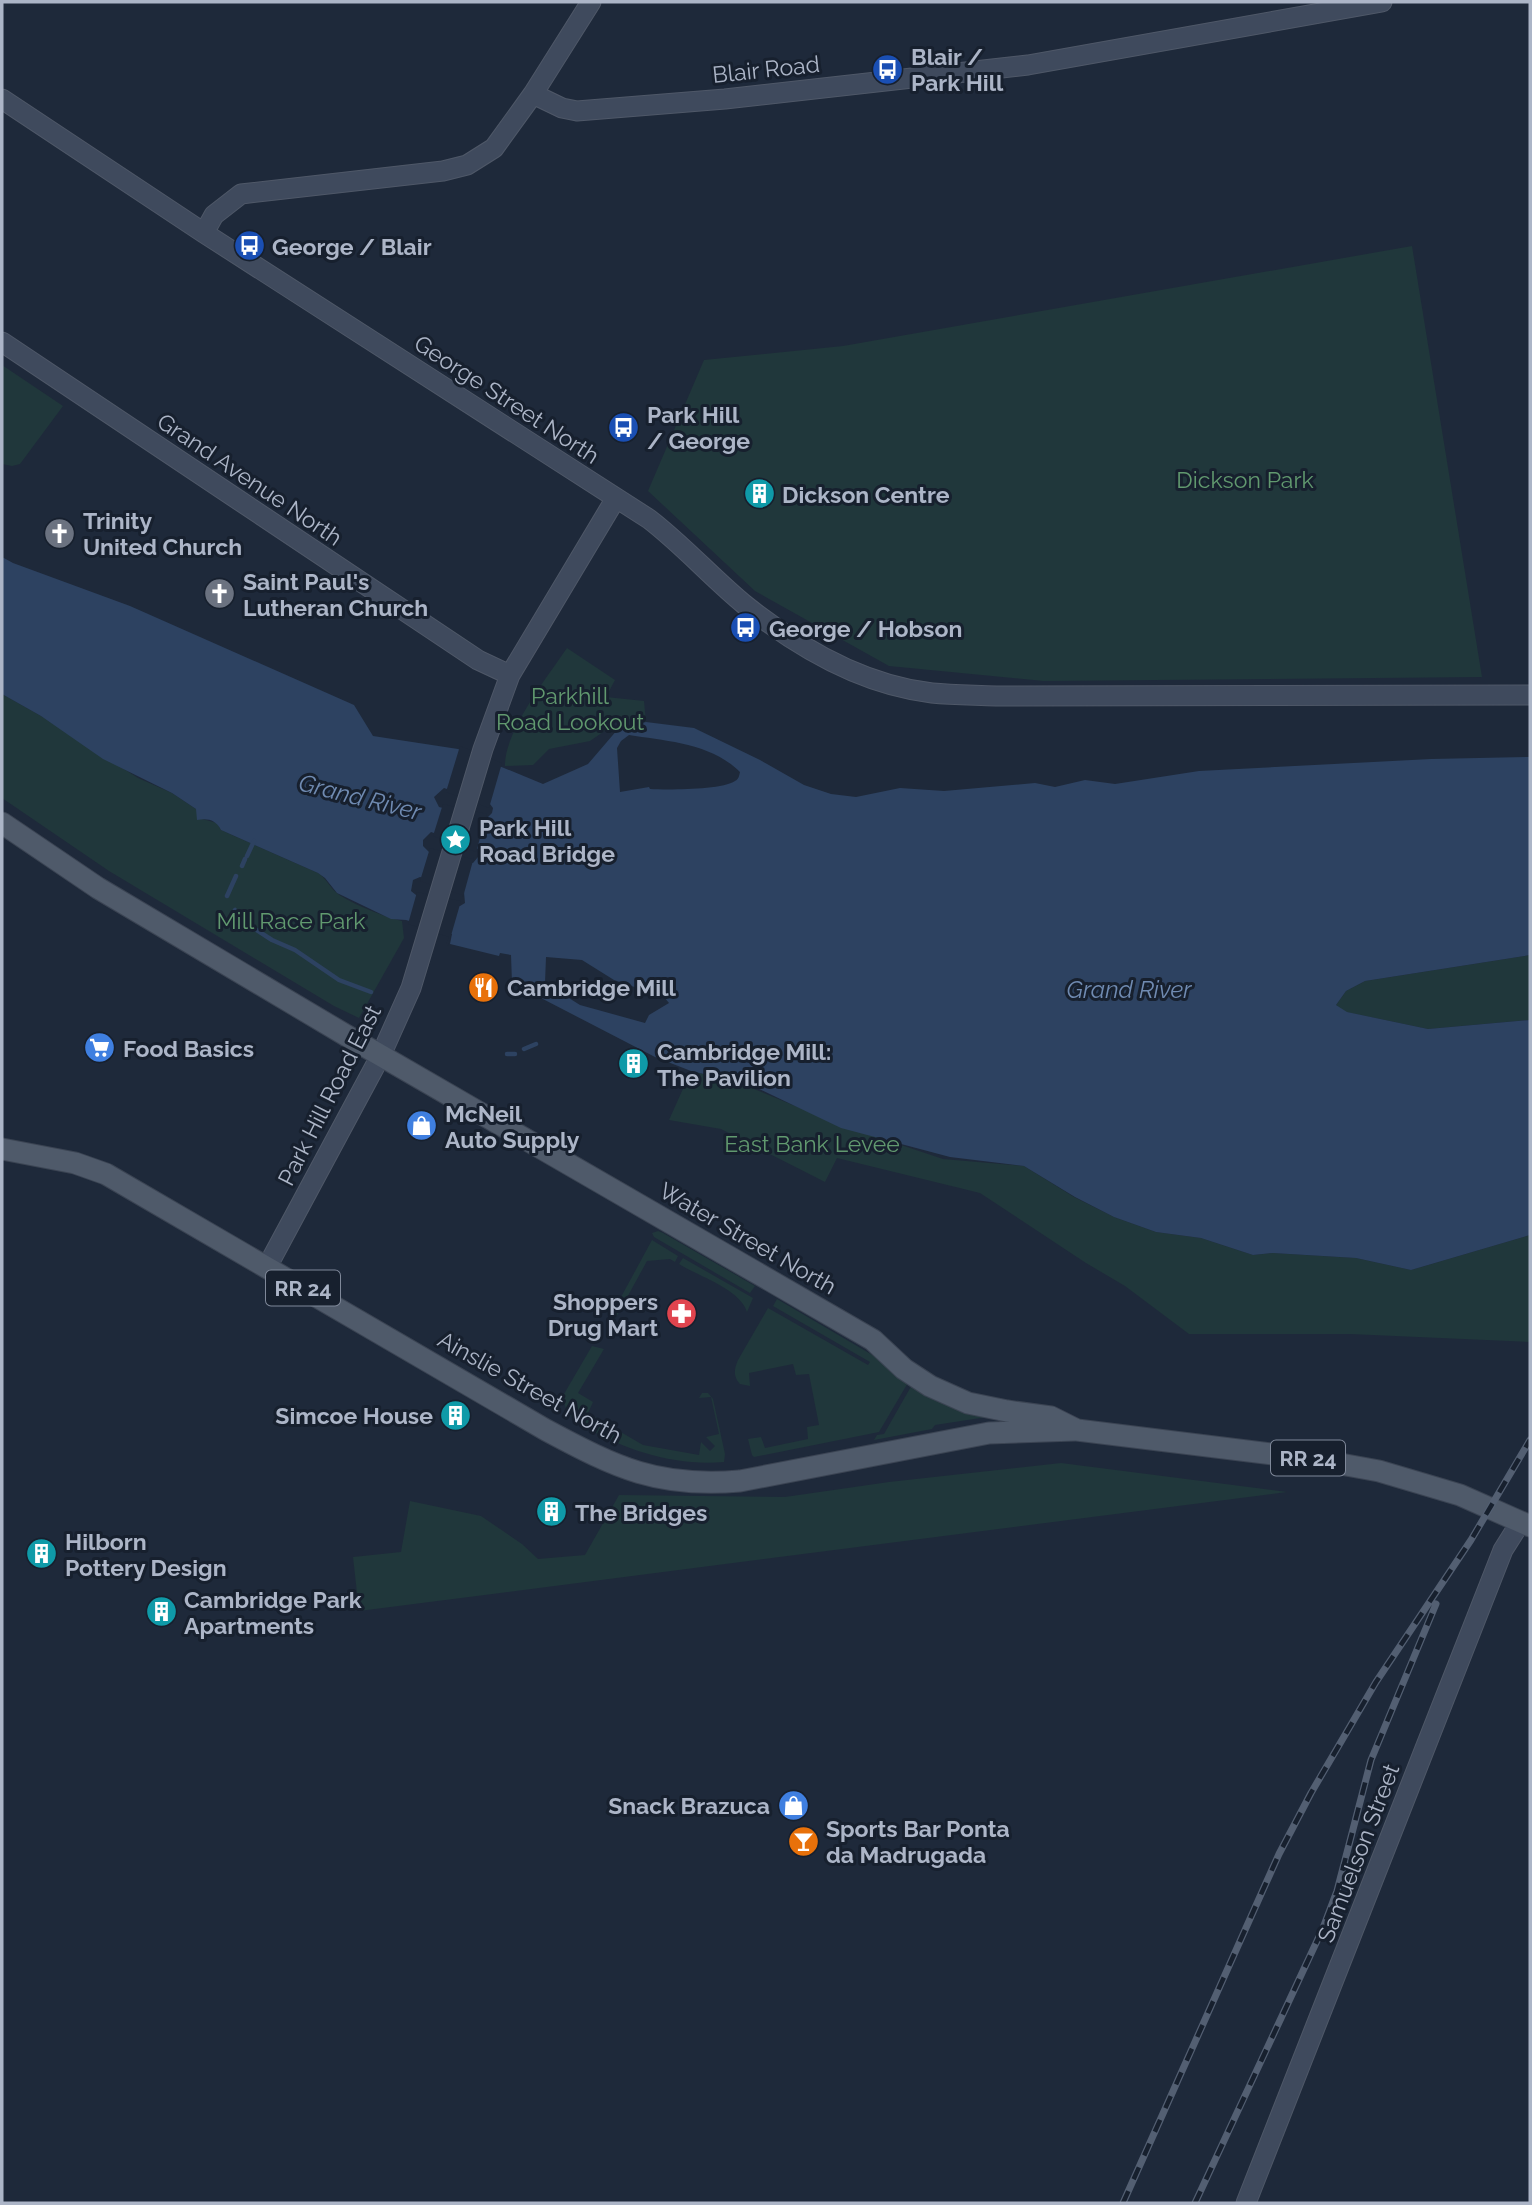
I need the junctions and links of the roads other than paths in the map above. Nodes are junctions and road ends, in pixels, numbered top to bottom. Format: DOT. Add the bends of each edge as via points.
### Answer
graph roads {
  1 [pos="591,2"];
  2 [pos="1382,2"];
  3 [pos="533,94"];
  4 [pos="2,99"];
  5 [pos="204,233"];
  6 [pos="2,342"];
  7 [pos="616,498"];
  8 [pos="510,675"];
  9 [pos="1530,695"];
  10 [pos="2,823"];
  11 [pos="380,1055"];
  12 [pos="2,1149"];
  13 [pos="267,1267"];
  14 [pos="1077,1430"];
  15 [pos="1525,1524"];
  16 [pos="1246,2203"];
  1 -- 3 [label="main road"];
  2 -- 3 [label="main road, Blair Road" via="1028,65 840,86 577,111"];
  3 -- 5 [label="main road" via="494,148 467,165 443,172 241,194 214,215"];
  4 -- 5 [label="main road, George Street North"];
  5 -- 7 [label="main road, George Street North"];
  6 -- 8 [label="main road, Grand Avenue North" via="478,660"];
  7 -- 8 [label="main road, Park Hill Road East"];
  7 -- 9 [label="main road, George Street North" via="669,534 744,604 802,646 889,684 931,693 996,696"];
  8 -- 11 [label="main road, Park Hill Road East" via="483,748 411,988"];
  10 -- 11 [label="main road, Water Street North / RR 24" via="98,888"];
  11 -- 13 [label="main road, Park Hill Road East"];
  11 -- 14 [label="main road, Water Street North / RR 24" via="873,1340 930,1386 968,1403 1051,1417"];
  12 -- 13 [label="main road, Ainslie Street North / RR 24" via="106,1174"];
  13 -- 14 [label="main road, Ainslie Street North / RR 24" via="593,1455 675,1482 740,1481 989,1433"];
  14 -- 15 [label="main road, Water Street North / RR 24" via="1379,1471 1460,1495"];
  15 -- 16 [label="main road, Samuelson Street" via="1503,1550"];
}
